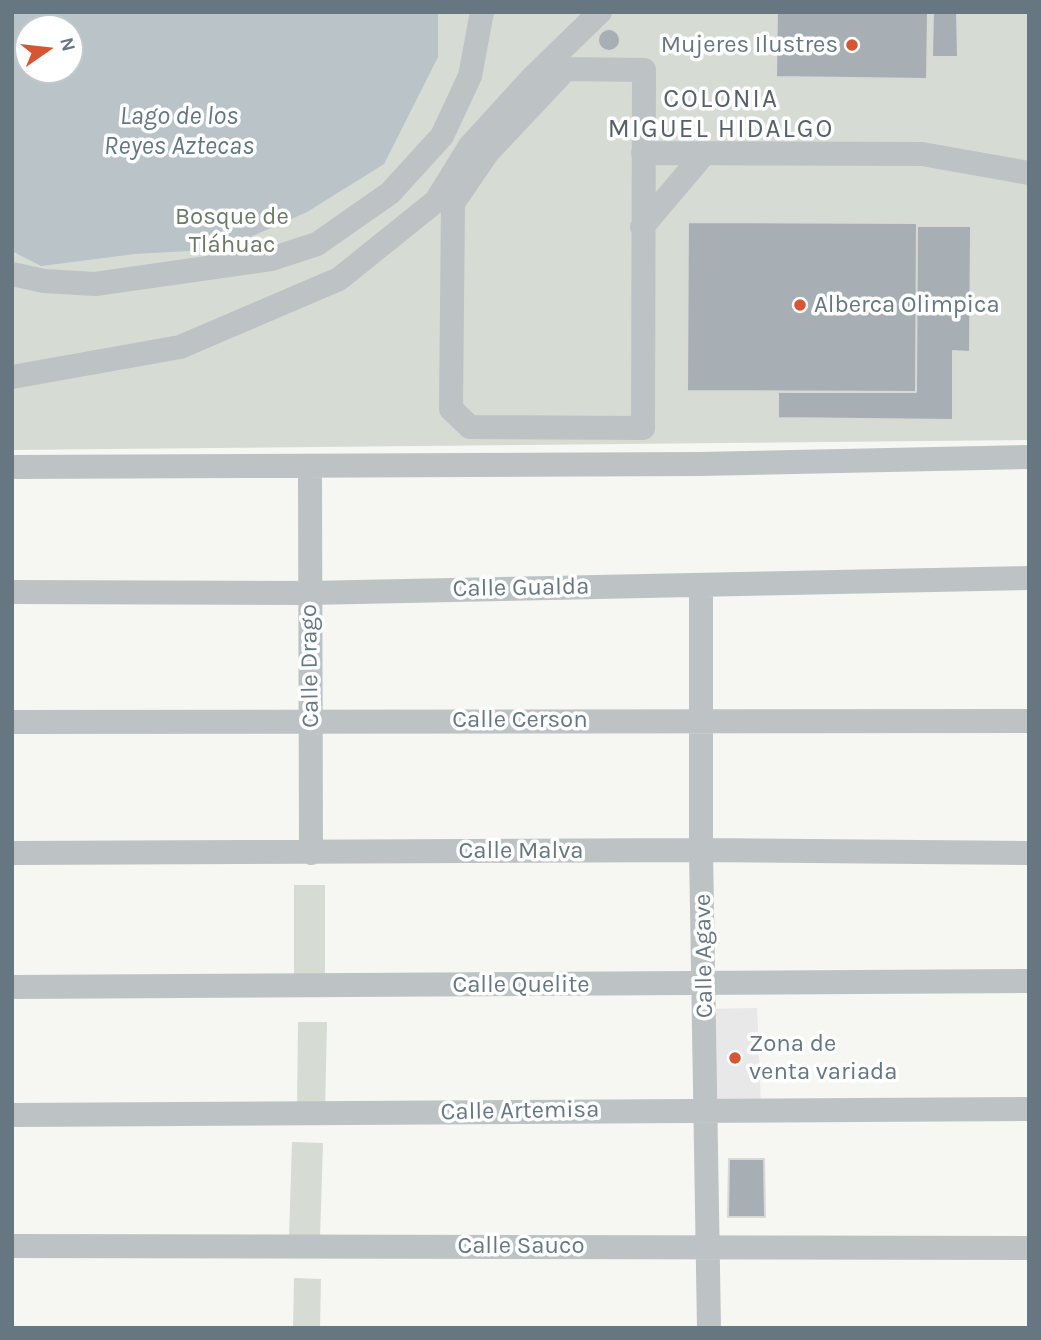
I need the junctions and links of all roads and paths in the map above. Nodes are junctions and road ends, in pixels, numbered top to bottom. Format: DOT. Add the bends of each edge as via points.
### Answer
graph roads {
  1 [pos="482,12"];
  2 [pos="600,12"];
  3 [pos="442,136"];
  4 [pos="470,146"];
  5 [pos="643,153"];
  6 [pos="703,155"];
  7 [pos="1029,173"];
  8 [pos="642,227"];
  9 [pos="12,274"];
  10 [pos="12,377"];
  11 [pos="1029,457"];
  12 [pos="12,467"];
  13 [pos="310,480"];
  14 [pos="1029,578"];
  15 [pos="701,585"];
  16 [pos="12,592"];
  17 [pos="309,593"];
  18 [pos="311,720"];
  19 [pos="703,720"];
  20 [pos="1029,721"];
  21 [pos="12,722"];
  22 [pos="701,850"];
  23 [pos="12,853"];
  24 [pos="312,853"];
  25 [pos="1029,853"];
  26 [pos="1029,981"];
  27 [pos="706,984"];
  28 [pos="12,987"];
  29 [pos="1029,1109"];
  30 [pos="706,1110"];
  31 [pos="12,1115"];
  32 [pos="12,1246"];
  33 [pos="709,1246"];
  34 [pos="1029,1248"];
  35 [pos="709,1328"];
  1 -- 3 [label="street" via="470,76"];
  2 -- 4 [label="street"];
  3 -- 4 [label="street"];
  3 -- 9 [label="street" via="390,194 317,244 271,259 95,284"];
  4 -- 10 [label="street" via="436,201 339,279 180,347"];
  5 -- 6 [label="street"];
  5 -- 8 [label="street"];
  5 -- 8 [label="street" via="644,70 566,69 488,152 453,202 450,409 470,427 643,428"];
  6 -- 7 [label="street" via="922,154"];
  6 -- 8 [label="street"];
  11 -- 12 [label="street" via="687,464"];
  13 -- 17 [label="street, Calle Drago"];
  14 -- 15 [label="street, Calle Gualda"];
  15 -- 17 [label="street, Calle Gualda"];
  15 -- 19 [label="street, Calle Agave"];
  16 -- 17 [label="street, Calle Gualda"];
  17 -- 18 [label="street, Calle Drago"];
  18 -- 19 [label="street, Calle Cerson"];
  18 -- 21 [label="street, Calle Cerson"];
  18 -- 24 [label="street, Calle Drago"];
  19 -- 20 [label="street, Calle Cerson"];
  19 -- 22 [label="street, Calle Agave"];
  22 -- 24 [label="street, Calle Malva"];
  22 -- 25 [label="street, Calle Malva"];
  22 -- 27 [label="street, Calle Agave"];
  23 -- 24 [label="street, Calle Malva"];
  26 -- 27 [label="street, Calle Quelite"];
  27 -- 28 [label="street, Calle Quelite"];
  27 -- 30 [label="street, Calle Agave"];
  29 -- 30 [label="street, Calle Artemisa"];
  30 -- 31 [label="street, Calle Artemisa"];
  30 -- 33 [label="street, Calle Agave"];
  32 -- 33 [label="street, Calle Sauco"];
  33 -- 34 [label="street, Calle Sauco"];
  33 -- 35 [label="street, Calle Agave"];
}
